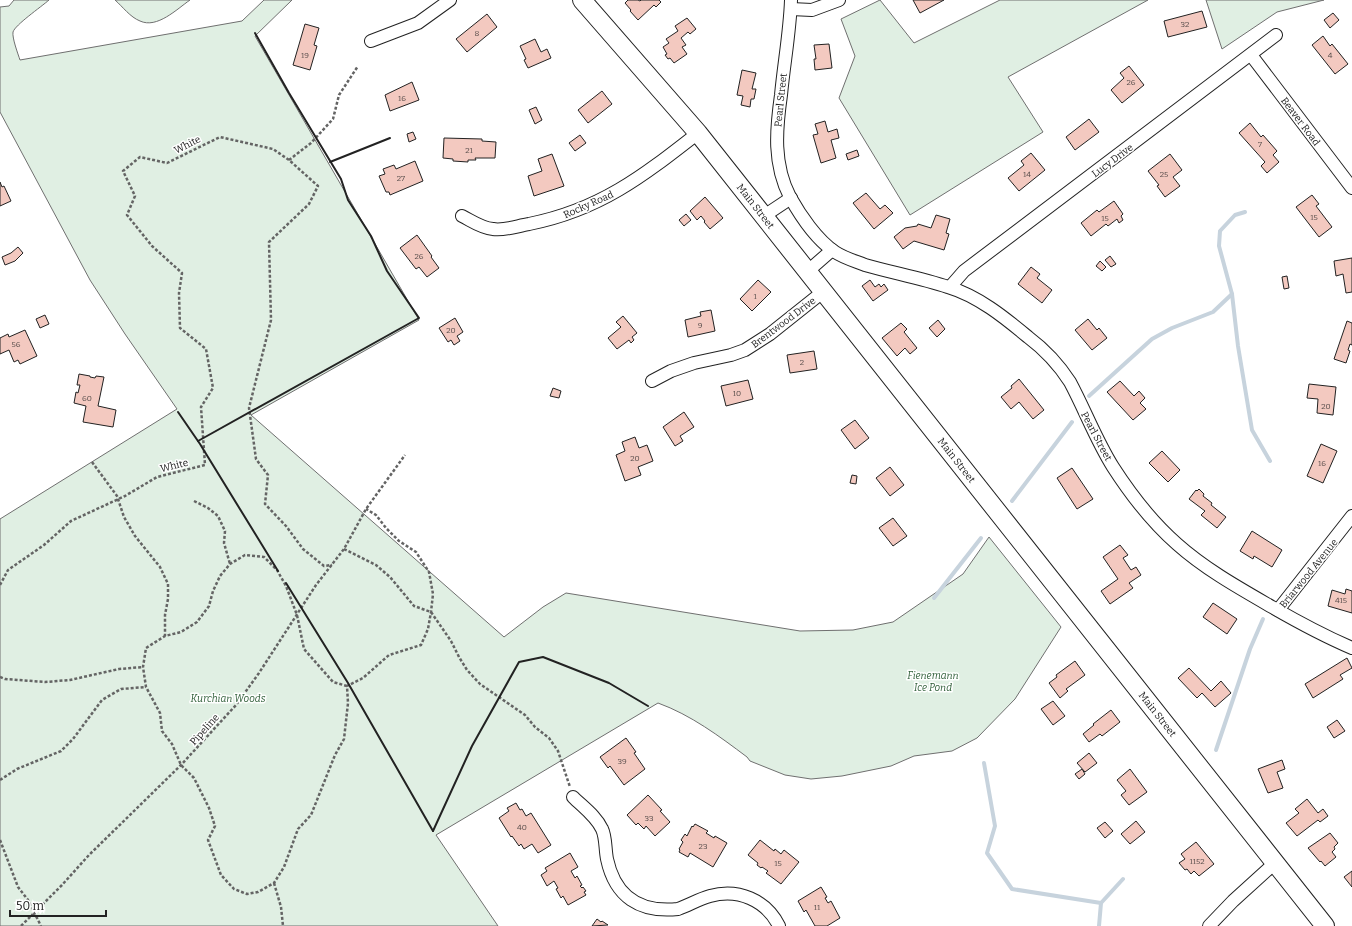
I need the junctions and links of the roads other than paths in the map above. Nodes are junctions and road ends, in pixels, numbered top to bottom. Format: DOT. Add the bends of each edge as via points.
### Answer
graph roads {
  1 [pos="450,0"];
  2 [pos="582,0"];
  3 [pos="839,0"];
  4 [pos="791,4"];
  5 [pos="1276,35"];
  6 [pos="371,41"];
  7 [pos="1250,55"];
  8 [pos="698,133"];
  9 [pos="1352,188"];
  10 [pos="791,198"];
  11 [pos="462,216"];
  12 [pos="764,216"];
  13 [pos="832,250"];
  14 [pos="808,271"];
  15 [pos="950,287"];
  16 [pos="824,291"];
  17 [pos="652,381"];
  18 [pos="1352,516"];
  19 [pos="1278,610"];
  20 [pos="1352,648"];
  21 [pos="573,797"];
  22 [pos="1276,862"];
  23 [pos="779,926"];
  24 [pos="1209,926"];
  25 [pos="1325,926"];
  1 -- 6 [label="street" via="418,23"];
  2 -- 8 [label="main road, Main Street"];
  3 -- 4 [label="street" via="816,9"];
  4 -- 10 [label="street, Pearl Street" via="777,124 777,148 782,177"];
  5 -- 7 [label="street, Lucy Drive"];
  7 -- 9 [label="street, Beaver Road"];
  7 -- 15 [label="street, Lucy Drive" via="964,271"];
  8 -- 11 [label="street, Rocky Road" via="628,185 574,212 498,229 481,226"];
  8 -- 12 [label="main road, Main Street"];
  10 -- 12 [label="street"];
  10 -- 13 [label="street, Pearl Street" via="809,226"];
  12 -- 14 [label="main road, Main Street"];
  13 -- 14 [label="street"];
  13 -- 15 [label="street, Pearl Street" via="847,258 890,272"];
  14 -- 16 [label="main road, Main Street"];
  15 -- 19 [label="street, Pearl Street" via="996,312 1031,338 1057,365 1069,382 1113,466 1166,534 1204,565"];
  16 -- 17 [label="street, Brentwood Drive" via="750,348 731,356 694,363"];
  16 -- 22 [label="main road, Main Street"];
  18 -- 19 [label="street, Briarwood Avenue"];
  19 -- 20 [label="street, Pearl Street" via="1322,635"];
  21 -- 23 [label="street" via="601,827 610,874 620,890 630,899 654,909 672,909 712,895 738,895 762,905 773,915"];
  22 -- 24 [label="street" via="1232,901"];
  22 -- 25 [label="main road, Main Street"];
}
